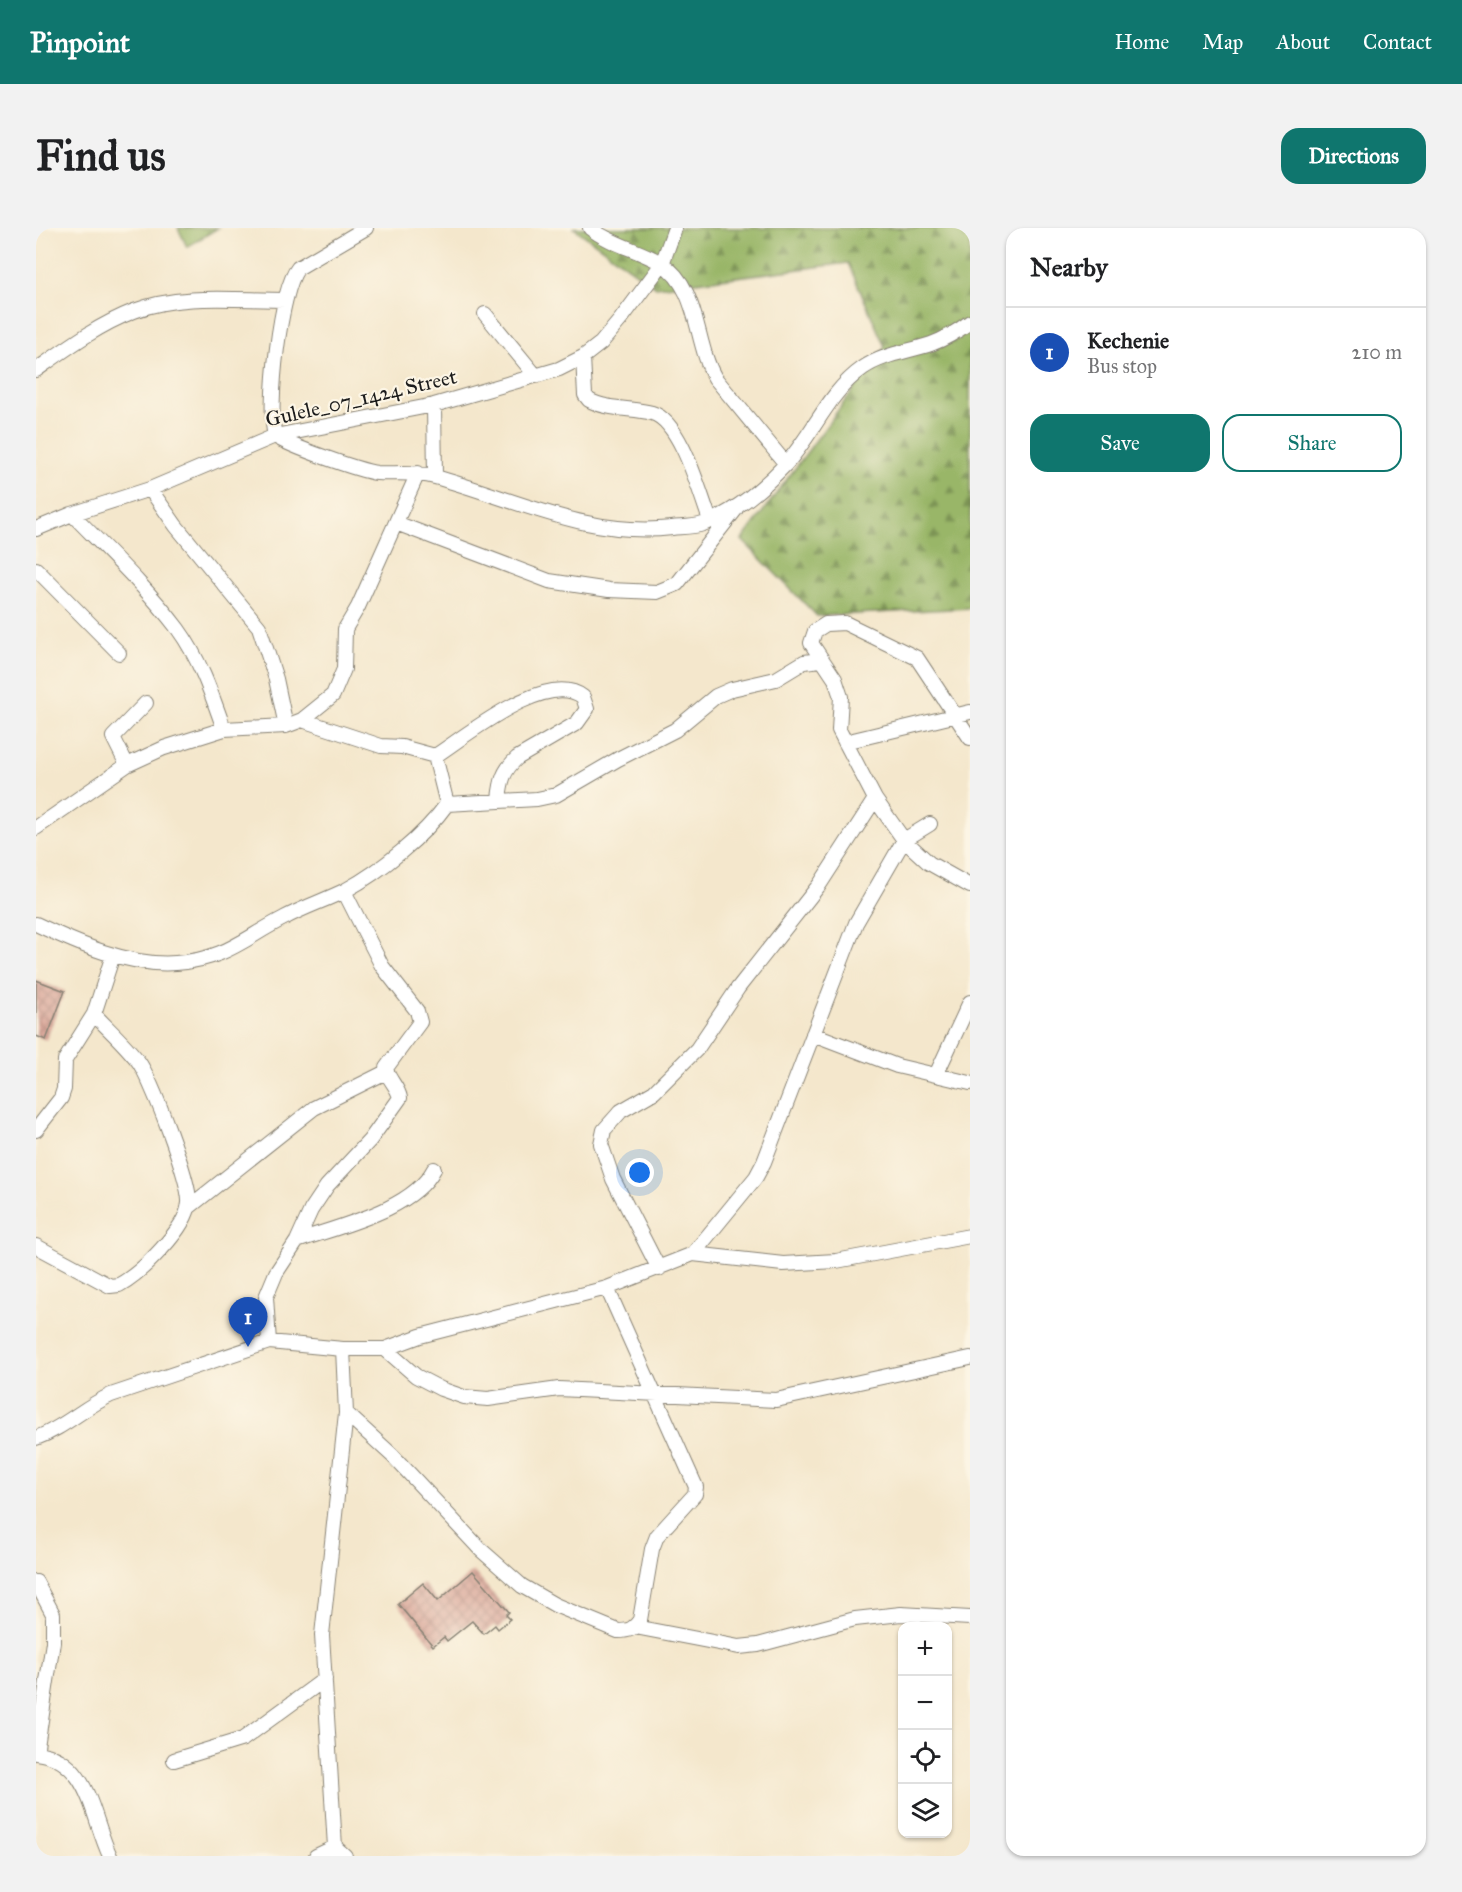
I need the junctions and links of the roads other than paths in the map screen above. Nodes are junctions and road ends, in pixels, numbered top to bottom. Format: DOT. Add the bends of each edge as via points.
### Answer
graph roads {
  1 [pos="366,228"];
  2 [pos="675,228"];
  3 [pos="594,229"];
  4 [pos="662,264"];
  5 [pos="285,300"];
  6 [pos="485,314"];
  7 [pos="970,322"];
  8 [pos="583,357"];
  9 [pos="36,370"];
  10 [pos="536,376"];
  11 [pos="434,405"];
  12 [pos="275,436"];
  13 [pos="786,464"];
  14 [pos="418,473"];
  15 [pos="435,477"];
  16 [pos="150,489"];
  17 [pos="740,505"];
  18 [pos="72,514"];
  19 [pos="710,520"];
  20 [pos="396,523"];
  21 [pos="36,529"];
  22 [pos="36,569"];
  23 [pos="119,654"];
  24 [pos="822,660"];
  25 [pos="146,703"];
  26 [pos="970,712"];
  27 [pos="954,716"];
  28 [pos="302,720"];
  29 [pos="286,726"];
  30 [pos="224,729"];
  31 [pos="970,738"];
  32 [pos="844,742"];
  33 [pos="435,756"];
  34 [pos="127,765"];
  35 [pos="499,799"];
  36 [pos="875,799"];
  37 [pos="447,804"];
  38 [pos="930,824"];
  39 [pos="36,828"];
  40 [pos="904,840"];
  41 [pos="970,886"];
  42 [pos="344,891"];
  43 [pos="36,924"];
  44 [pos="113,955"];
  45 [pos="970,1002"];
  46 [pos="94,1014"];
  47 [pos="813,1034"];
  48 [pos="386,1072"];
  49 [pos="936,1075"];
  50 [pos="970,1083"];
  51 [pos="36,1130"];
  52 [pos="434,1169"];
  53 [pos="188,1208"];
  54 [pos="970,1236"];
  55 [pos="297,1241"];
  56 [pos="36,1246"];
  57 [pos="693,1254"];
  58 [pos="659,1269"];
  59 [pos="608,1288"];
  60 [pos="269,1342"];
  61 [pos="343,1349"];
  62 [pos="386,1349"];
  63 [pos="970,1358"];
  64 [pos="655,1393"];
  65 [pos="346,1413"];
  66 [pos="36,1438"];
  67 [pos="36,1582"];
  68 [pos="970,1618"];
  69 [pos="635,1627"];
  70 [pos="325,1679"];
  71 [pos="36,1753"];
  72 [pos="174,1760"];
  73 [pos="340,1852"];
  74 [pos="110,1856"];
  75 [pos="316,1856"];
  1 -- 5 [label="street" via="298,268 291,277"];
  2 -- 4 [label="street, Gulele_07_1424 Street"];
  3 -- 4 [label="street"];
  4 -- 8 [label="street, Gulele_07_1424 Street" via="614,327"];
  4 -- 13 [label="street" via="694,308 703,352 715,378"];
  5 -- 9 [label="street" via="181,301 135,310 92,330"];
  5 -- 12 [label="street" via="271,415"];
  6 -- 10 [label="street"];
  7 -- 13 [label="street" via="930,344 885,356 863,368 845,383"];
  8 -- 10 [label="street, Gulele_07_1424 Street"];
  8 -- 19 [label="street" via="585,395 589,400 654,413 666,421 681,443"];
  10 -- 11 [label="street, Gulele_07_1424 Street"];
  11 -- 12 [label="street, Gulele_07_1424 Street"];
  11 -- 15 [label="street"];
  12 -- 14 [label="street" via="353,467"];
  12 -- 16 [label="street, Gulele_07_1424 Street"];
  13 -- 17 [label="street"];
  14 -- 15 [label="street"];
  14 -- 20 [label="street"];
  15 -- 19 [label="street" via="581,522 657,530"];
  16 -- 18 [label="street, Gulele_07_1424 Street"];
  16 -- 29 [label="street" via="259,627"];
  17 -- 19 [label="street"];
  17 -- 20 [label="street" via="677,584 657,592 549,581"];
  18 -- 21 [label="street, Gulele_07_1424 Street"];
  18 -- 30 [label="street" via="178,630 201,670"];
  20 -- 28 [label="street" via="345,628 341,678 333,695"];
  22 -- 23 [label="street"];
  24 -- 27 [label="street" via="811,643 815,631 826,624 845,623 917,658"];
  24 -- 32 [label="street" via="841,697 839,729"];
  24 -- 35 [label="street" via="804,662 782,677 745,684 716,696 675,730 556,795"];
  25 -- 34 [label="street" via="112,737"];
  26 -- 27 [label="street"];
  27 -- 31 [label="street"];
  27 -- 32 [label="street"];
  28 -- 29 [label="street"];
  28 -- 33 [label="street" via="381,746"];
  29 -- 30 [label="street"];
  30 -- 34 [label="street" via="164,748"];
  32 -- 36 [label="street"];
  33 -- 35 [label="street" via="541,692 565,689 583,697 587,709 577,723 508,766 502,776"];
  33 -- 37 [label="street"];
  34 -- 39 [label="street"];
  35 -- 37 [label="street"];
  36 -- 40 [label="street"];
  36 -- 58 [label="street" via="820,884 738,988 697,1049 654,1092 621,1111 604,1130 602,1144 610,1172"];
  37 -- 42 [label="street" via="438,817 384,865"];
  38 -- 40 [label="street"];
  40 -- 41 [label="street" via="929,863"];
  40 -- 47 [label="street" via="856,923"];
  42 -- 44 [label="street" via="306,906 248,941 208,958 175,964"];
  42 -- 48 [label="street" via="382,966 420,1017"];
  43 -- 44 [label="street"];
  44 -- 46 [label="street"];
  45 -- 49 [label="street"];
  46 -- 51 [label="street" via="65,1060 61,1098"];
  46 -- 53 [label="street" via="139,1062 151,1084 189,1192"];
  47 -- 49 [label="street" via="897,1066"];
  47 -- 57 [label="street" via="764,1162"];
  48 -- 53 [label="street" via="309,1112"];
  48 -- 55 [label="street" via="400,1098 370,1140 327,1186"];
  49 -- 50 [label="street"];
  52 -- 55 [label="street" via="421,1188 388,1208"];
  53 -- 56 [label="street" via="170,1239 119,1285 110,1286"];
  54 -- 57 [label="street" via="836,1261 783,1264"];
  55 -- 60 [label="street" via="266,1297"];
  57 -- 58 [label="street"];
  58 -- 59 [label="street"];
  59 -- 62 [label="street" via="420,1336"];
  59 -- 64 [label="street"];
  60 -- 61 [label="street"];
  60 -- 66 [label="street" via="111,1395"];
  61 -- 62 [label="street"];
  61 -- 65 [label="street"];
  62 -- 64 [label="street" via="416,1376 464,1397 488,1399 559,1389"];
  63 -- 64 [label="street" via="777,1400"];
  64 -- 69 [label="street" via="696,1487 695,1494 657,1536 640,1620"];
  65 -- 69 [label="street" via="393,1456 481,1550 522,1586 618,1632"];
  65 -- 70 [label="street" via="322,1635"];
  67 -- 71 [label="street" via="53,1614 53,1642"];
  68 -- 69 [label="street" via="902,1614 855,1619 739,1647"];
  70 -- 72 [label="street" via="243,1739"];
  70 -- 73 [label="street"];
  71 -- 74 [label="street" via="53,1755 79,1777"];
  73 -- 75 [label="street"];
}
